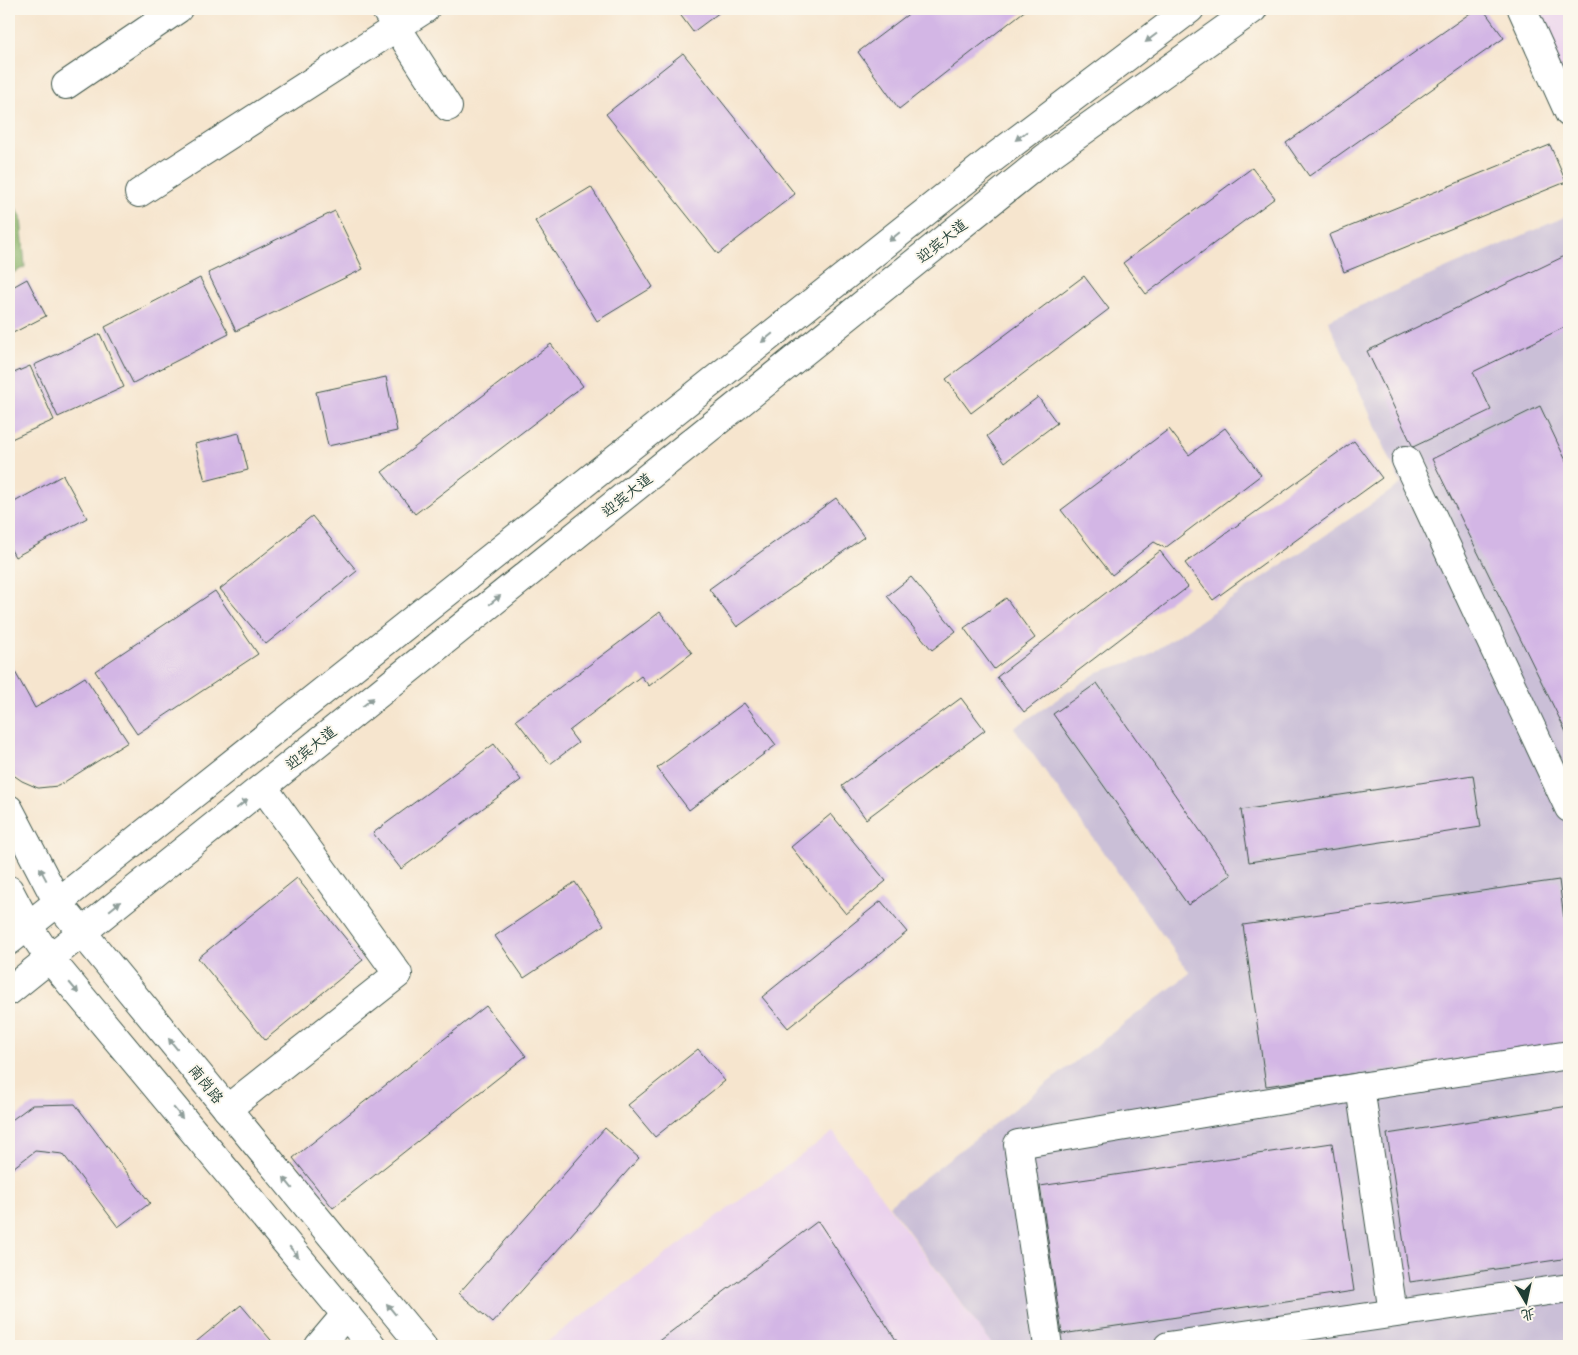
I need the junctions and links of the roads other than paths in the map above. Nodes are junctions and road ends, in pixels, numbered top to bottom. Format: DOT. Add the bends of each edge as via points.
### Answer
graph roads {
  1 [pos="178,9"];
  2 [pos="425,9"];
  3 [pos="1190,9"];
  4 [pos="1253,9"];
  5 [pos="1522,9"];
  6 [pos="391,18"];
  7 [pos="66,85"];
  8 [pos="448,107"];
  9 [pos="1569,113"];
  10 [pos="139,193"];
  11 [pos="1406,460"];
  12 [pos="263,787"];
  13 [pos="1569,808"];
  14 [pos="9,809"];
  15 [pos="9,890"];
  16 [pos="58,903"];
  17 [pos="18,933"];
  18 [pos="82,933"];
  19 [pos="50,959"];
  20 [pos="9,991"];
  21 [pos="1569,1055"];
  22 [pos="1360,1087"];
  23 [pos="227,1109"];
  24 [pos="1569,1288"];
  25 [pos="1393,1313"];
  26 [pos="346,1314"];
  27 [pos="1184,1345"];
  28 [pos="319,1346"];
  29 [pos="372,1346"];
  30 [pos="422,1346"];
  31 [pos="1048,1346"];
  1 -- 7 [label="main road"];
  2 -- 6 [label="main road"];
  3 -- 16 [label="main road, one-way" via="996,156"];
  12 -- 4 [label="main road, 迎宾大道, one-way" via="1045,158"];
  5 -- 9 [label="main road"];
  6 -- 8 [label="main road"];
  6 -- 10 [label="main road"];
  11 -- 13 [label="main road"];
  18 -- 12 [label="main road, 迎宾大道, one-way"];
  12 -- 23 [label="main road" via="398,974"];
  16 -- 14 [label="main road, 南岗路, one-way"];
  15 -- 17 [label="main road"];
  16 -- 17 [label="main road"];
  16 -- 18 [label="main road, 南岗路"];
  17 -- 19 [label="main road"];
  18 -- 19 [label="main road, 迎宾大道"];
  23 -- 18 [label="main road, 南岗路, one-way"];
  19 -- 20 [label="main road, 迎宾大道"];
  19 -- 26 [label="main road, one-way"];
  21 -- 22 [label="main road"];
  22 -- 25 [label="main road"];
  22 -- 31 [label="main road" via="1018,1144"];
  30 -- 23 [label="main road, 南岗路, one-way"];
  24 -- 25 [label="main road"];
  25 -- 27 [label="main road"];
  26 -- 28 [label="main road"];
  26 -- 29 [label="main road"];
}
